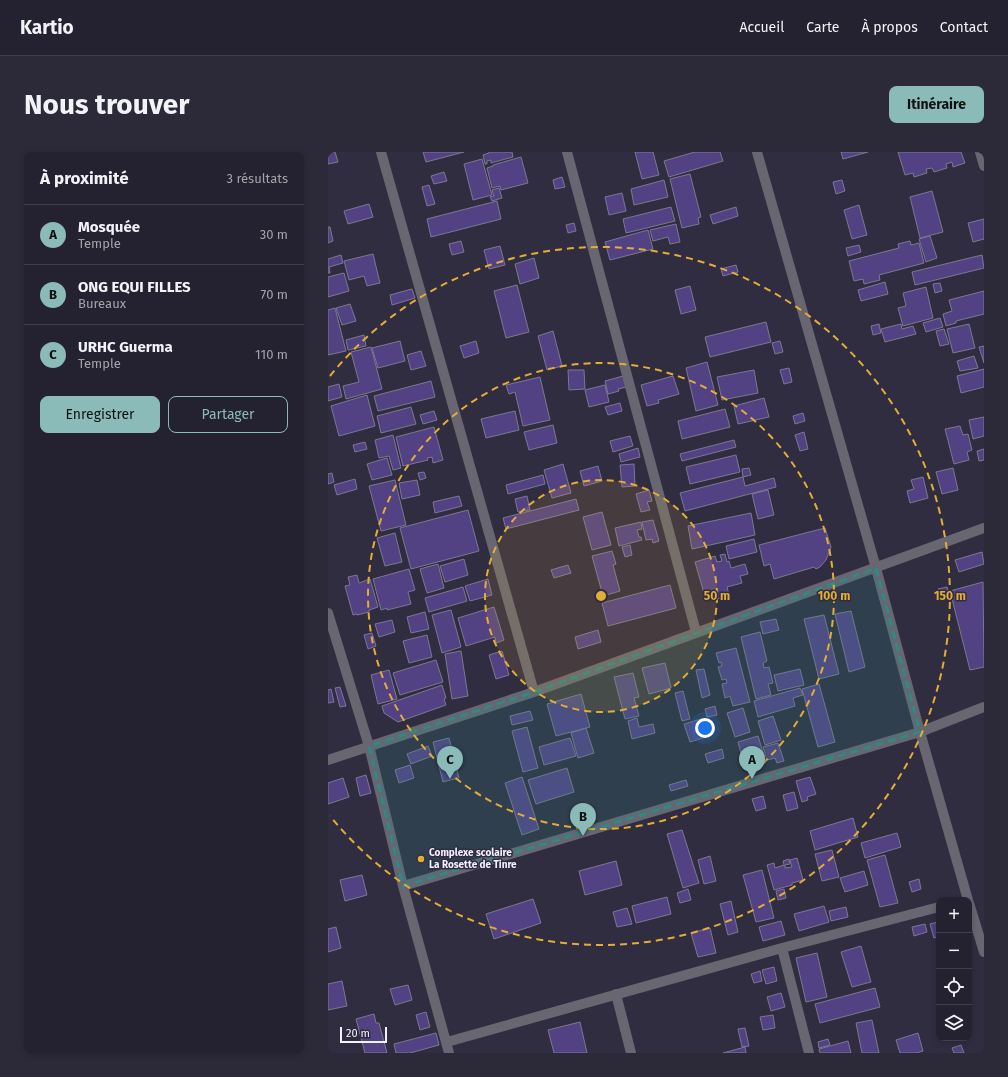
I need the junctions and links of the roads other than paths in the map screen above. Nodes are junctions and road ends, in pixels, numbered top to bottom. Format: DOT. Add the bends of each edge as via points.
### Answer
graph roads {
  1 [pos="381,152"];
  2 [pos="567,152"];
  3 [pos="757,152"];
  4 [pos="980,152"];
  5 [pos="984,166"];
  6 [pos="984,528"];
  7 [pos="876,568"];
  8 [pos="328,613"];
  9 [pos="330,626"];
  10 [pos="696,632"];
  11 [pos="534,692"];
  12 [pos="984,707"];
  13 [pos="920,732"];
  14 [pos="369,746"];
  15 [pos="328,760"];
  16 [pos="403,886"];
  17 [pos="967,897"];
  18 [pos="936,908"];
  19 [pos="972,914"];
  20 [pos="782,948"];
  21 [pos="984,952"];
  22 [pos="616,994"];
  23 [pos="447,1042"];
  24 [pos="450,1053"];
  25 [pos="631,1053"];
  26 [pos="809,1053"];
  1 -- 11 [label="street"];
  2 -- 10 [label="street"];
  3 -- 7 [label="street"];
  4 -- 5 [label="street"];
  6 -- 7 [label="street"];
  7 -- 10 [label="street"];
  7 -- 13 [label="street"];
  8 -- 9 [label="street"];
  9 -- 14 [label="street"];
  10 -- 11 [label="street"];
  11 -- 14 [label="street"];
  12 -- 13 [label="street"];
  13 -- 16 [label="street"];
  13 -- 17 [label="street"];
  14 -- 15 [label="street"];
  14 -- 16 [label="street"];
  16 -- 23 [label="street"];
  18 -- 20 [label="street"];
  19 -- 21 [label="street"];
  20 -- 22 [label="street"];
  20 -- 26 [label="street"];
  22 -- 23 [label="street"];
  22 -- 25 [label="street"];
  23 -- 24 [label="street"];
}
